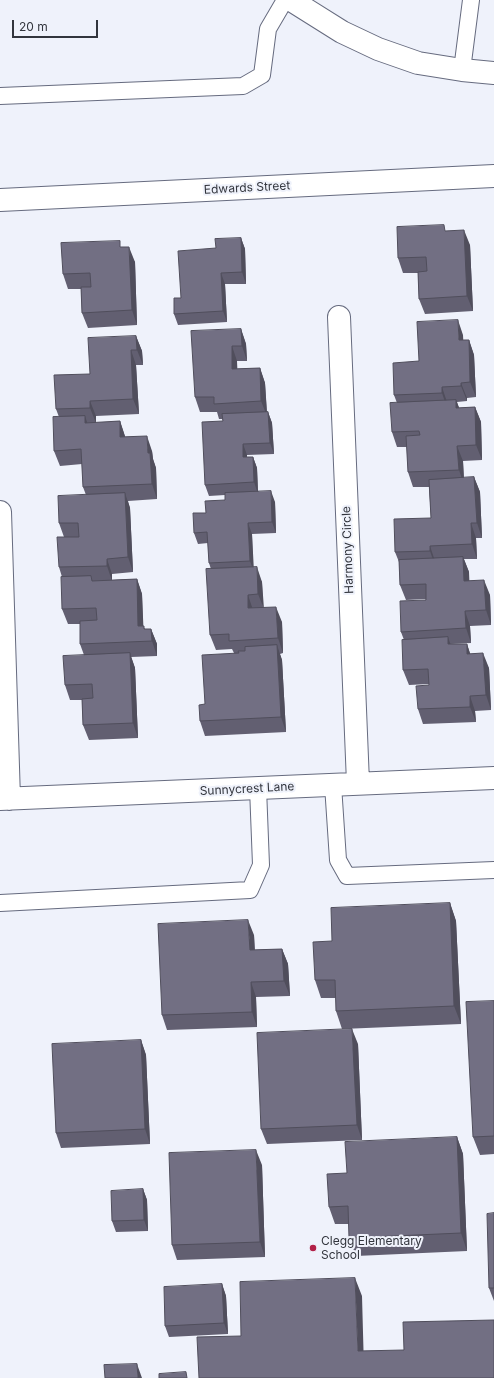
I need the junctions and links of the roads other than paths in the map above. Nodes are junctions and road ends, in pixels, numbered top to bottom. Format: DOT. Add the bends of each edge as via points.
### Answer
graph roads {
  1 [pos="285,0"];
  2 [pos="291,0"];
  3 [pos="471,0"];
  4 [pos="462,70"];
  5 [pos="494,73"];
  6 [pos="0,96"];
  7 [pos="494,176"];
  8 [pos="0,200"];
  9 [pos="339,317"];
  10 [pos="0,512"];
  11 [pos="494,778"];
  12 [pos="358,784"];
  13 [pos="332,785"];
  14 [pos="258,788"];
  15 [pos="5,799"];
  16 [pos="494,870"];
  17 [pos="0,903"];
  1 -- 6 [label="lane" via="268,29 262,75 243,86"];
  2 -- 4 [label="street" via="342,32 378,49 418,63"];
  3 -- 4 [label="lane"];
  4 -- 5 [label="street"];
  7 -- 8 [label="street, Edwards Street"];
  9 -- 12 [label="street, Harmony Circle"];
  10 -- 15 [label="street"];
  11 -- 12 [label="street, Sunnycrest Lane"];
  12 -- 13 [label="street, Sunnycrest Lane"];
  13 -- 14 [label="street, Sunnycrest Lane"];
  13 -- 16 [label="lane" via="338,860 347,876"];
  14 -- 15 [label="street, Sunnycrest Lane"];
  14 -- 17 [label="lane" via="261,865 250,890"];
}
